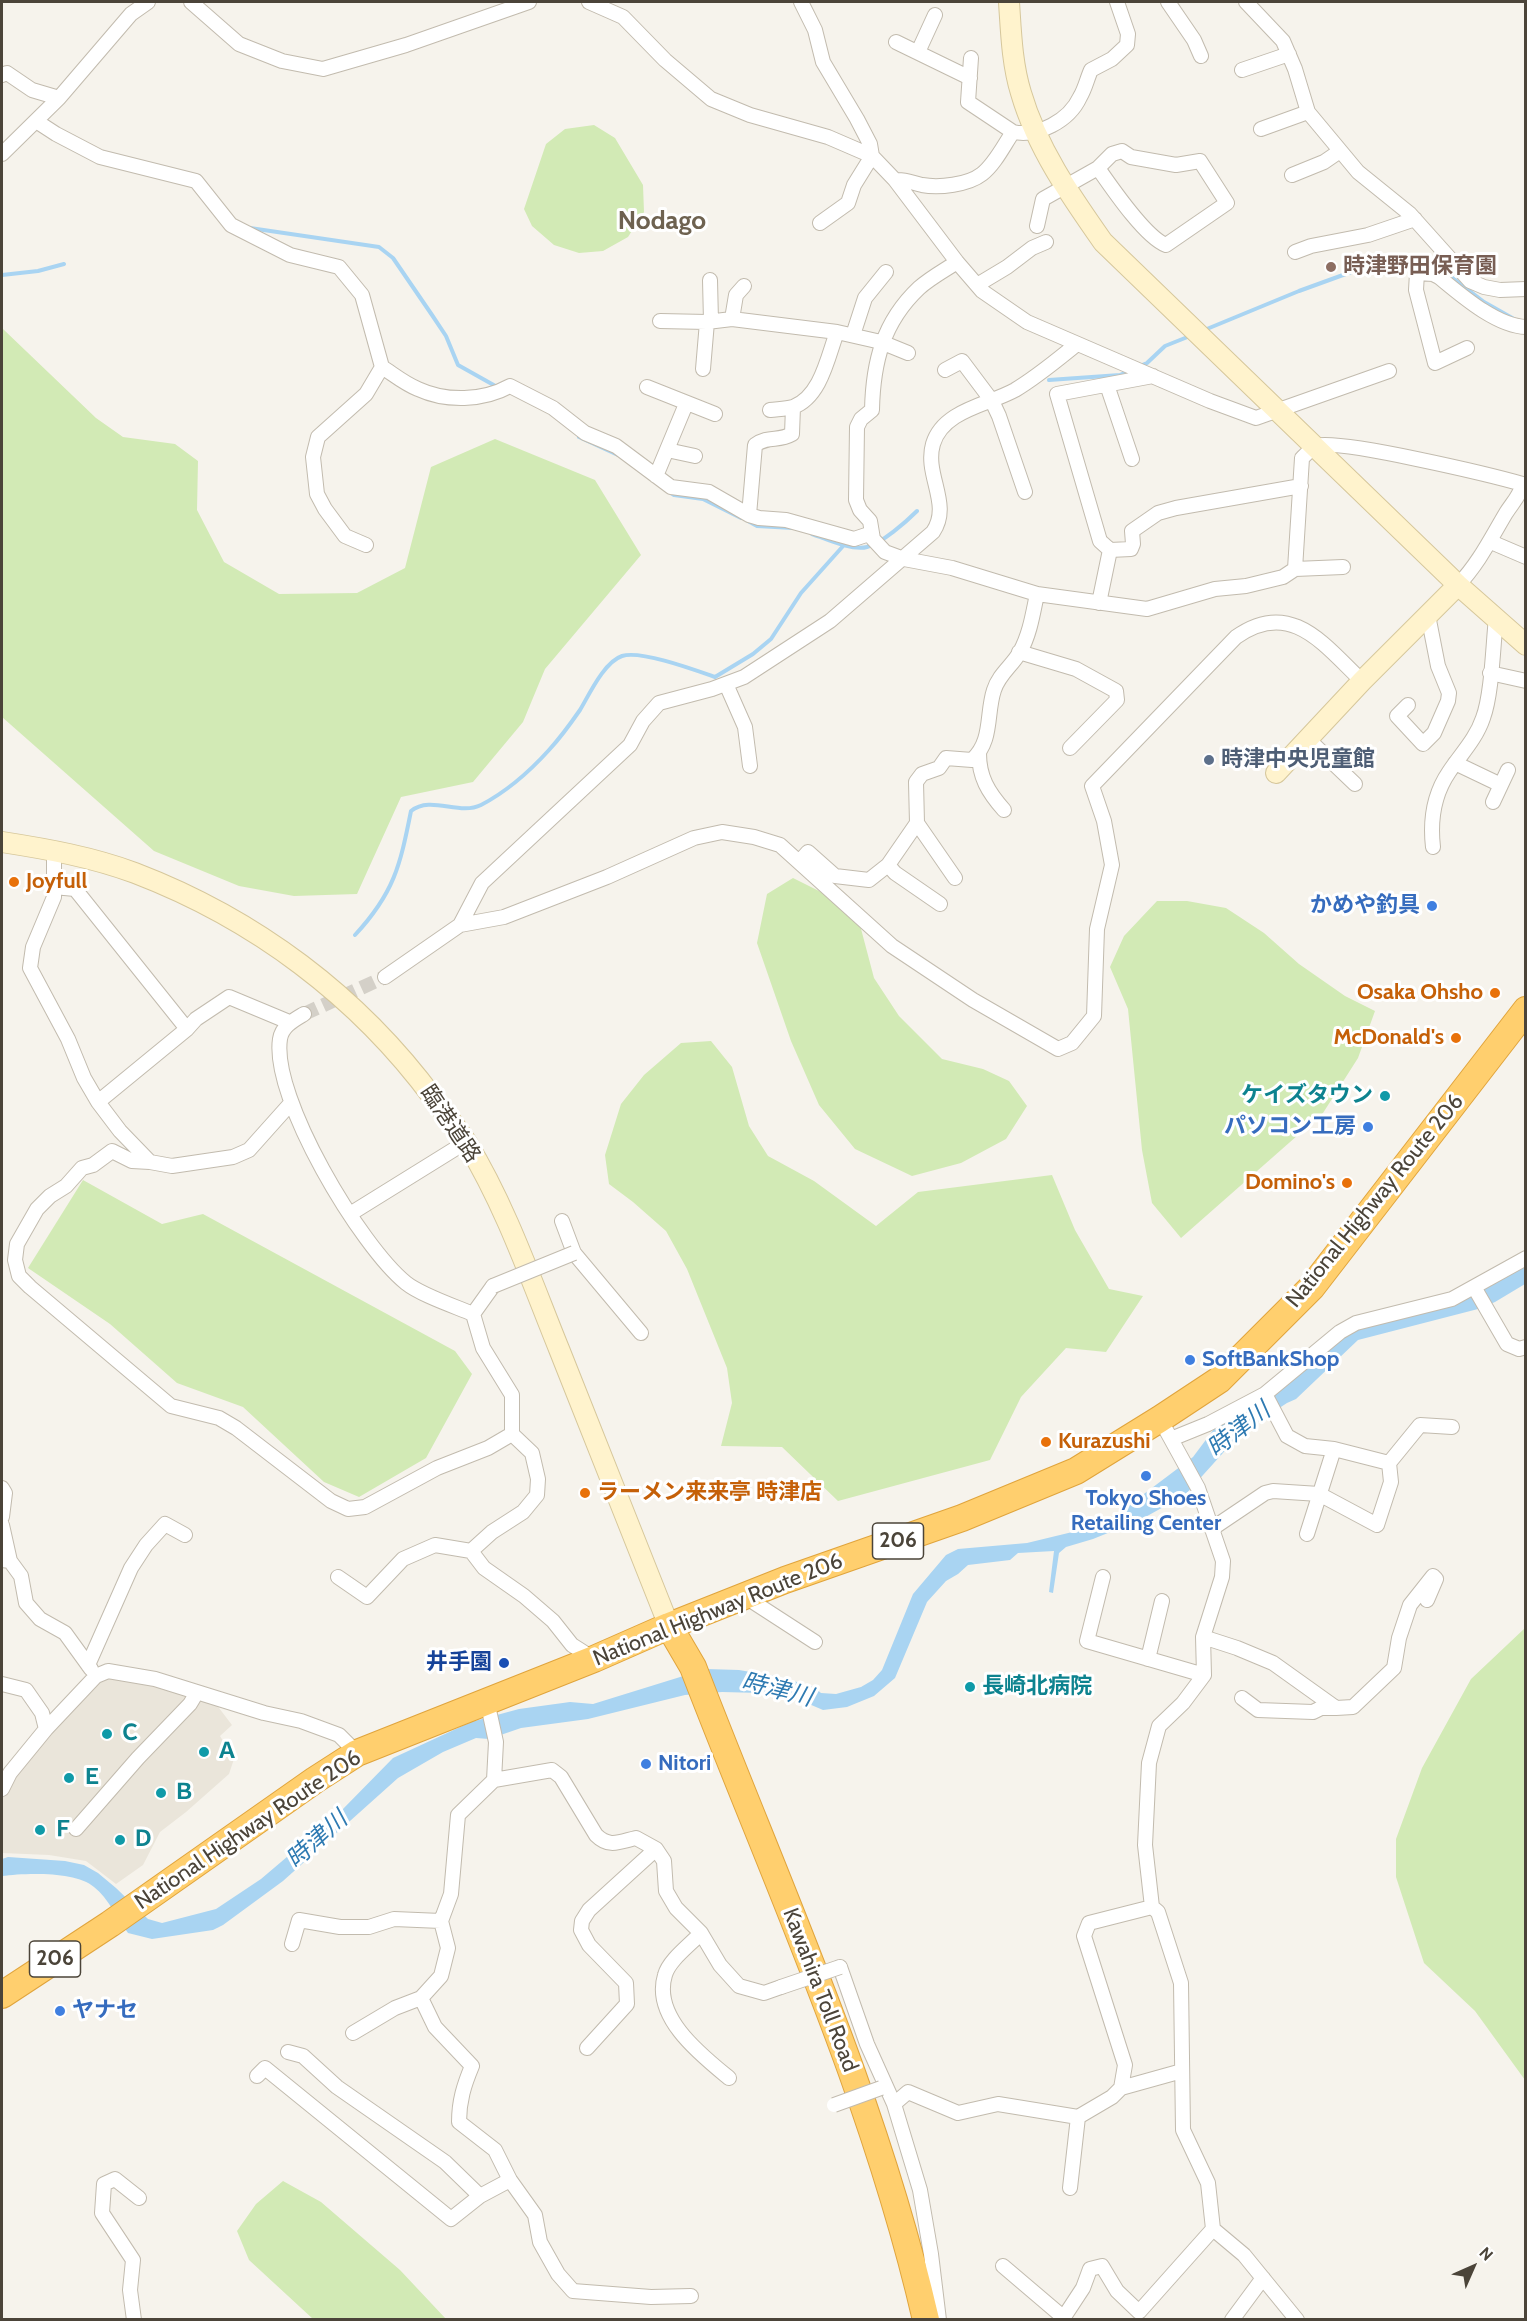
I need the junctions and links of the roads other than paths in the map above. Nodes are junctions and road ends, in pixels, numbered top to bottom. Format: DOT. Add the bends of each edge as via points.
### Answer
graph roads {
  1 [pos="148,2"];
  2 [pos="191,2"];
  3 [pos="529,2"];
  4 [pos="589,2"];
  5 [pos="801,2"];
  6 [pos="1009,2"];
  7 [pos="1117,2"];
  8 [pos="1168,2"];
  9 [pos="1246,2"];
  10 [pos="935,15"];
  11 [pos="896,42"];
  12 [pos="918,52"];
  13 [pos="1288,54"];
  14 [pos="1201,56"];
  15 [pos="971,58"];
  16 [pos="1242,70"];
  17 [pos="2,75"];
  18 [pos="970,78"];
  19 [pos="59,99"];
  20 [pos="1308,112"];
  21 [pos="36,121"];
  22 [pos="1261,129"];
  23 [pos="1013,132"];
  24 [pos="1036,133"];
  25 [pos="1340,151"];
  26 [pos="2,154"];
  27 [pos="872,156"];
  28 [pos="1098,168"];
  29 [pos="1292,175"];
  30 [pos="895,180"];
  31 [pos="1064,185"];
  32 [pos="1416,219"];
  33 [pos="820,223"];
  34 [pos="1037,226"];
  35 [pos="1046,242"];
  36 [pos="1295,252"];
  37 [pos="957,262"];
  38 [pos="886,272"];
  39 [pos="710,280"];
  40 [pos="977,285"];
  41 [pos="744,286"];
  42 [pos="1526,289"];
  43 [pos="732,319"];
  44 [pos="660,321"];
  45 [pos="709,321"];
  46 [pos="1526,327"];
  47 [pos="837,332"];
  48 [pos="853,336"];
  49 [pos="881,342"];
  50 [pos="1077,344"];
  51 [pos="1467,348"];
  52 [pos="908,353"];
  53 [pos="382,367"];
  54 [pos="703,369"];
  55 [pos="945,370"];
  56 [pos="1389,371"];
  57 [pos="1148,374"];
  58 [pos="1107,385"];
  59 [pos="647,387"];
  60 [pos="992,401"];
  61 [pos="686,404"];
  62 [pos="793,407"];
  63 [pos="1277,409"];
  64 [pos="770,410"];
  65 [pos="715,414"];
  66 [pos="1315,446"];
  67 [pos="667,450"];
  68 [pos="695,456"];
  69 [pos="1131,459"];
  70 [pos="656,476"];
  71 [pos="1524,484"];
  72 [pos="1300,486"];
  73 [pos="1025,492"];
  74 [pos="749,515"];
  75 [pos="876,540"];
  76 [pos="1491,542"];
  77 [pos="366,545"];
  78 [pos="1110,550"];
  79 [pos="1526,557"];
  80 [pos="904,559"];
  81 [pos="1343,567"];
  82 [pos="1295,569"];
  83 [pos="1458,585"];
  84 [pos="1037,594"];
  85 [pos="1099,603"];
  86 [pos="1428,615"];
  87 [pos="1496,618"];
  88 [pos="1526,645"];
  89 [pos="1019,652"];
  90 [pos="1490,673"];
  91 [pos="1362,681"];
  92 [pos="1526,681"];
  93 [pos="726,684"];
  94 [pos="1408,705"];
  95 [pos="1308,739"];
  96 [pos="1070,748"];
  97 [pos="979,753"];
  98 [pos="1455,764"];
  99 [pos="750,766"];
  100 [pos="1508,770"];
  101 [pos="1276,773"];
  102 [pos="1355,784"];
  103 [pos="1501,785"];
  104 [pos="1493,802"];
  105 [pos="1004,810"];
  106 [pos="917,823"];
  107 [pos="2,842"];
  108 [pos="1433,847"];
  109 [pos="54,850"];
  110 [pos="800,861"];
  111 [pos="888,865"];
  112 [pos="955,878"];
  113 [pos="54,887"];
  114 [pos="940,904"];
  115 [pos="460,925"];
  116 [pos="385,977"];
  117 [pos="1526,1010"];
  118 [pos="304,1014"];
  119 [pos="289,1022"];
  120 [pos="187,1029"];
  121 [pos="98,1102"];
  122 [pos="291,1103"];
  123 [pos="466,1142"];
  124 [pos="150,1162"];
  125 [pos="350,1214"];
  126 [pos="562,1221"];
  127 [pos="574,1253"];
  128 [pos="1526,1258"];
  129 [pos="1475,1289"];
  130 [pos="473,1314"];
  131 [pos="641,1333"];
  132 [pos="1526,1347"];
  133 [pos="1265,1394"];
  134 [pos="1452,1427"];
  135 [pos="1166,1429"];
  136 [pos="512,1434"];
  137 [pos="1334,1449"];
  138 [pos="1389,1463"];
  139 [pos="2,1488"];
  140 [pos="1319,1494"];
  141 [pos="2,1517"];
  142 [pos="2,1525"];
  143 [pos="1213,1528"];
  144 [pos="1307,1534"];
  145 [pos="185,1535"];
  146 [pos="471,1551"];
  147 [pos="6,1561"];
  148 [pos="338,1577"];
  149 [pos="1103,1577"];
  150 [pos="744,1596"];
  151 [pos="1427,1600"];
  152 [pos="1162,1601"];
  153 [pos="669,1626"];
  154 [pos="1203,1637"];
  155 [pos="815,1642"];
  156 [pos="594,1659"];
  157 [pos="1148,1659"];
  158 [pos="92,1670"];
  159 [pos="1204,1675"];
  160 [pos="2,1684"];
  161 [pos="196,1694"];
  162 [pos="1242,1698"];
  163 [pos="702,1703"];
  164 [pos="488,1707"];
  165 [pos="1336,1708"];
  166 [pos="46,1729"];
  167 [pos="357,1753"];
  168 [pos="494,1780"];
  169 [pos="2,1789"];
  170 [pos="76,1829"];
  171 [pos="656,1848"];
  172 [pos="1152,1907"];
  173 [pos="441,1921"];
  174 [pos="701,1933"];
  175 [pos="292,1944"];
  176 [pos="2,1995"];
  177 [pos="421,1998"];
  178 [pos="352,2033"];
  179 [pos="587,2048"];
  180 [pos="288,2052"];
  181 [pos="1182,2071"];
  182 [pos="257,2076"];
  183 [pos="729,2078"];
  184 [pos="881,2088"];
  185 [pos="1121,2088"];
  186 [pos="894,2104"];
  187 [pos="834,2105"];
  188 [pos="1078,2117"];
  189 [pos="510,2180"];
  190 [pos="1070,2188"];
  191 [pos="480,2196"];
  192 [pos="139,2198"];
  193 [pos="1214,2229"];
  194 [pos="1003,2266"];
  195 [pos="1263,2278"];
  196 [pos="691,2296"];
  197 [pos="1063,2318"];
  198 [pos="134,2319"];
  199 [pos="916,2319"];
  200 [pos="926,2319"];
  201 [pos="939,2319"];
  202 [pos="1232,2319"];
  203 [pos="1297,2319"];
  1 -- 19 [label="street" via="131,14"];
  2 -- 3 [label="street" via="239,44 282,61 323,69"];
  4 -- 27 [label="street" via="623,17 711,99 828,137"];
  5 -- 27 [label="street" via="815,30 823,62 857,119"];
  6 -- 24 [label="street" via="1020,92"];
  7 -- 24 [label="street" via="1128,34 1127,45 1091,70 1079,100 1063,117"];
  8 -- 14 [label="street"];
  9 -- 13 [label="street" via="1283,42"];
  10 -- 12 [label="street"];
  11 -- 12 [label="street"];
  12 -- 18 [label="street"];
  13 -- 16 [label="street"];
  13 -- 20 [label="street"];
  15 -- 18 [label="street"];
  17 -- 19 [label="street" via="7,73 32,90"];
  18 -- 23 [label="street" via="968,102"];
  19 -- 21 [label="street"];
  20 -- 22 [label="street"];
  20 -- 25 [label="street"];
  21 -- 26 [label="street"];
  21 -- 53 [label="street" via="100,157 196,182 231,225 290,255 339,267 362,296"];
  23 -- 24 [label="street"];
  23 -- 30 [label="street" via="982,174 971,180 942,185"];
  24 -- 31 [label="street"];
  25 -- 29 [label="street"];
  25 -- 32 [label="street" via="1358,172"];
  27 -- 30 [label="street"];
  27 -- 33 [label="street" via="848,203"];
  28 -- 28 [label="street" via="1112,154 1122,151 1131,157 1176,165 1200,161 1227,203 1166,245 1130,212"];
  28 -- 31 [label="street"];
  30 -- 37 [label="street"];
  31 -- 34 [label="street" via="1043,199"];
  31 -- 63 [label="street" via="1103,242"];
  32 -- 36 [label="street"];
  32 -- 42 [label="street" via="1470,281 1484,288"];
  35 -- 40 [label="street"];
  37 -- 40 [label="street"];
  37 -- 49 [label="street" via="919,287 896,314"];
  38 -- 48 [label="street" via="865,298"];
  39 -- 45 [label="street"];
  40 -- 50 [label="street" via="1027,322"];
  41 -- 43 [label="street" via="736,295"];
  43 -- 45 [label="street"];
  43 -- 47 [label="street"];
  44 -- 45 [label="street"];
  45 -- 54 [label="street"];
  46 -- 51 [label="street" via="1500,320 1433,274 1417,273 1416,290 1435,363"];
  47 -- 48 [label="street"];
  47 -- 62 [label="street" via="818,386"];
  48 -- 49 [label="street"];
  49 -- 52 [label="street"];
  49 -- 75 [label="street" via="872,410 857,427 856,500 870,521"];
  50 -- 57 [label="street"];
  50 -- 60 [label="street" via="1036,376"];
  53 -- 70 [label="street" via="418,390 457,399 495,394 510,386 553,408 585,433 616,446"];
  53 -- 77 [label="street" via="366,394 318,437 313,458 317,494 325,509 345,536"];
  55 -- 60 [label="street" via="962,361"];
  56 -- 63 [label="street"];
  57 -- 58 [label="street"];
  57 -- 63 [label="street" via="1256,418"];
  58 -- 69 [label="street"];
  58 -- 78 [label="street" via="1057,394 1100,542"];
  59 -- 61 [label="street"];
  60 -- 73 [label="street"];
  60 -- 80 [label="street" via="959,415 938,434 930,461 941,509 940,522"];
  61 -- 65 [label="street"];
  61 -- 67 [label="street"];
  62 -- 64 [label="street"];
  62 -- 74 [label="street" via="792,434 764,439 755,445"];
  63 -- 66 [label="street"];
  66 -- 71 [label="street" via="1361,448"];
  66 -- 72 [label="street" via="1302,458"];
  66 -- 83 [label="street"];
  67 -- 68 [label="street"];
  67 -- 70 [label="street"];
  70 -- 74 [label="street" via="671,487 709,492"];
  71 -- 76 [label="street"];
  72 -- 78 [label="street" via="1158,513 1132,531 1131,549"];
  72 -- 82 [label="street"];
  74 -- 75 [label="street" via="786,520 855,539"];
  75 -- 80 [label="street" via="885,552"];
  76 -- 79 [label="street"];
  76 -- 83 [label="street"];
  78 -- 85 [label="street"];
  80 -- 84 [label="street" via="952,568"];
  80 -- 93 [label="street" via="810,635 744,677"];
  81 -- 82 [label="street"];
  82 -- 85 [label="street" via="1283,577 1215,589 1147,609"];
  83 -- 86 [label="street"];
  83 -- 87 [label="street"];
  84 -- 85 [label="street"];
  84 -- 89 [label="street"];
  86 -- 91 [label="street"];
  86 -- 94 [label="street" via="1438,666 1449,693 1434,733 1422,744 1397,716"];
  87 -- 88 [label="street"];
  87 -- 90 [label="street"];
  89 -- 96 [label="street" via="1076,669 1116,691 1117,700"];
  89 -- 97 [label="street" via="1001,674 993,692 988,733"];
  90 -- 92 [label="street"];
  90 -- 98 [label="street" via="1485,714 1478,732"];
  91 -- 95 [label="street"];
  91 -- 110 [label="street" via="1312,634 1298,626 1273,622 1252,626 1229,644 1092,786 1104,821 1112,865 1097,929 1094,1016 1072,1043 1058,1049 973,1000 892,946"];
  93 -- 99 [label="street" via="745,727"];
  93 -- 115 [label="street" via="658,703 643,720 630,746 482,883"];
  95 -- 101 [label="street"];
  95 -- 102 [label="street"];
  97 -- 105 [label="street" via="979,769 988,793"];
  97 -- 106 [label="street" via="972,760 946,758 939,768 922,774 916,782"];
  98 -- 103 [label="street"];
  98 -- 108 [label="street" via="1434,808"];
  100 -- 103 [label="street"];
  103 -- 104 [label="street"];
  106 -- 111 [label="street"];
  106 -- 112 [label="street"];
  107 -- 109 [label="street, 臨港道路"];
  109 -- 113 [label="street"];
  109 -- 123 [label="street, 臨港道路" via="145,877 215,909 302,963 352,1005 412,1068"];
  110 -- 111 [label="street" via="808,852 835,876 869,880"];
  110 -- 115 [label="street" via="780,845 722,832 694,838 504,917"];
  111 -- 114 [label="street"];
  113 -- 120 [label="street" via="75,889"];
  113 -- 121 [label="street" via="54,897 33,947 30,968"];
  115 -- 116 [label="street"];
  117 -- 135 [label="highway, National Highway Route 206 / 206" via="1312,1287"];
  118 -- 119 [label="street"];
  119 -- 120 [label="street" via="229,997"];
  119 -- 122 [label="street" via="280,1037"];
  120 -- 121 [label="street"];
  121 -- 124 [label="street"];
  122 -- 124 [label="street" via="249,1150 233,1157 172,1166"];
  122 -- 125 [label="street" via="311,1149"];
  123 -- 125 [label="street"];
  123 -- 153 [label="street, 臨港道路" via="527,1269"];
  124 -- 136 [label="street" via="132,1161 112,1151 93,1166 82,1167 37,1209 17,1244 15,1260 19,1276 30,1287 171,1406 219,1418 331,1501 348,1509 365,1507"];
  125 -- 130 [label="street" via="381,1258 408,1284"];
  126 -- 127 [label="street"];
  127 -- 130 [label="street, bridge" via="492,1286"];
  127 -- 131 [label="street"];
  128 -- 129 [label="street"];
  129 -- 132 [label="street" via="1507,1344 1519,1349"];
  129 -- 133 [label="street" via="1452,1299 1356,1323"];
  130 -- 136 [label="street" via="483,1348 512,1395"];
  133 -- 135 [label="street" via="1208,1424"];
  133 -- 137 [label="street" via="1287,1436 1305,1446"];
  134 -- 138 [label="street" via="1420,1425"];
  135 -- 143 [label="street" via="1198,1488"];
  135 -- 150 [label="highway, National Highway Route 206 / 206" via="962,1518"];
  136 -- 146 [label="street" via="532,1453 537,1495 523,1512"];
  137 -- 138 [label="street"];
  137 -- 140 [label="street"];
  138 -- 140 [label="street" via="1391,1482 1377,1525"];
  139 -- 141 [label="street"];
  140 -- 143 [label="street" via="1265,1493"];
  140 -- 144 [label="street"];
  142 -- 147 [label="street"];
  143 -- 154 [label="street" via="1221,1552 1222,1577"];
  145 -- 158 [label="street" via="165,1524 146,1545 131,1568"];
  146 -- 148 [label="street" via="435,1545 403,1559 367,1597"];
  146 -- 156 [label="street" via="484,1568 524,1596 572,1645"];
  147 -- 158 [label="street" via="21,1576 26,1603 40,1619 65,1633"];
  149 -- 157 [label="street" via="1087,1641"];
  150 -- 153 [label="highway, National Highway Route 206 / 206"];
  150 -- 155 [label="street"];
  151 -- 165 [label="street" via="1436,1579 1433,1576 1410,1605 1394,1668 1353,1707"];
  152 -- 157 [label="street"];
  153 -- 156 [label="highway, National Highway Route 206 / 206"];
  153 -- 163 [label="highway, Kawahira Toll Road"];
  154 -- 159 [label="street"];
  154 -- 165 [label="street" via="1273,1663"];
  156 -- 164 [label="highway, National Highway Route 206 / 206"];
  157 -- 159 [label="street"];
  158 -- 161 [label="street" via="155,1679"];
  158 -- 166 [label="street"];
  159 -- 172 [label="street" via="1159,1726 1149,1763 1145,1845"];
  160 -- 166 [label="street" via="26,1690 42,1713"];
  161 -- 167 [label="street" via="311,1724 339,1735"];
  161 -- 170 [label="street"];
  162 -- 165 [label="street" via="1258,1710 1313,1712"];
  163 -- 199 [label="highway, Kawahira Toll Road" via="801,1958 875,2173"];
  163 -- 200 [label="highway, Kawahira Toll Road" via="805,1947 869,2120"];
  164 -- 167 [label="highway, National Highway Route 206 / 206"];
  164 -- 168 [label="street" via="496,1742"];
  166 -- 169 [label="street" via="10,1773"];
  167 -- 176 [label="highway, National Highway Route 206 / 206"];
  168 -- 171 [label="street" via="552,1770 561,1777 603,1842 612,1844 636,1838"];
  168 -- 173 [label="street" via="458,1815 451,1894"];
  171 -- 174 [label="street" via="664,1861 666,1891 676,1908"];
  171 -- 179 [label="street" via="582,1921 581,1930 589,1945 626,1983 627,2004"];
  172 -- 181 [label="street" via="1158,1912 1181,1983"];
  172 -- 185 [label="street" via="1089,1923 1084,1936 1125,2065"];
  173 -- 175 [label="street" via="394,1919 369,1927 339,1927 299,1920"];
  173 -- 177 [label="street" via="448,1948 441,1976"];
  174 -- 183 [label="street" via="665,1973 662,1992 667,2014 700,2054"];
  174 -- 186 [label="street, bridge" via="720,1965 739,1986 764,1993 840,1966 867,2044"];
  177 -- 178 [label="street"];
  177 -- 189 [label="street" via="435,2027 472,2066 463,2085 459,2122 495,2150"];
  180 -- 191 [label="street" via="303,2056 337,2087 446,2162"];
  181 -- 185 [label="street"];
  181 -- 193 [label="street" via="1183,2130 1208,2183"];
  182 -- 191 [label="street" via="265,2068 451,2219"];
  184 -- 187 [label="street, bridge"];
  185 -- 188 [label="street"];
  186 -- 188 [label="street" via="908,2092 958,2113 998,2104"];
  186 -- 201 [label="street" via="920,2190"];
  188 -- 190 [label="street"];
  189 -- 191 [label="street"];
  189 -- 196 [label="street" via="535,2215 540,2242 558,2274 573,2291"];
  192 -- 198 [label="street" via="115,2179 104,2184 102,2213 133,2260 130,2290"];
  193 -- 195 [label="street"];
  193 -- 197 [label="street" via="1139,2312 1117,2291 1102,2266 1090,2269 1083,2288"];
  194 -- 197 [label="street"];
  195 -- 202 [label="street"];
  195 -- 203 [label="street"];
}
